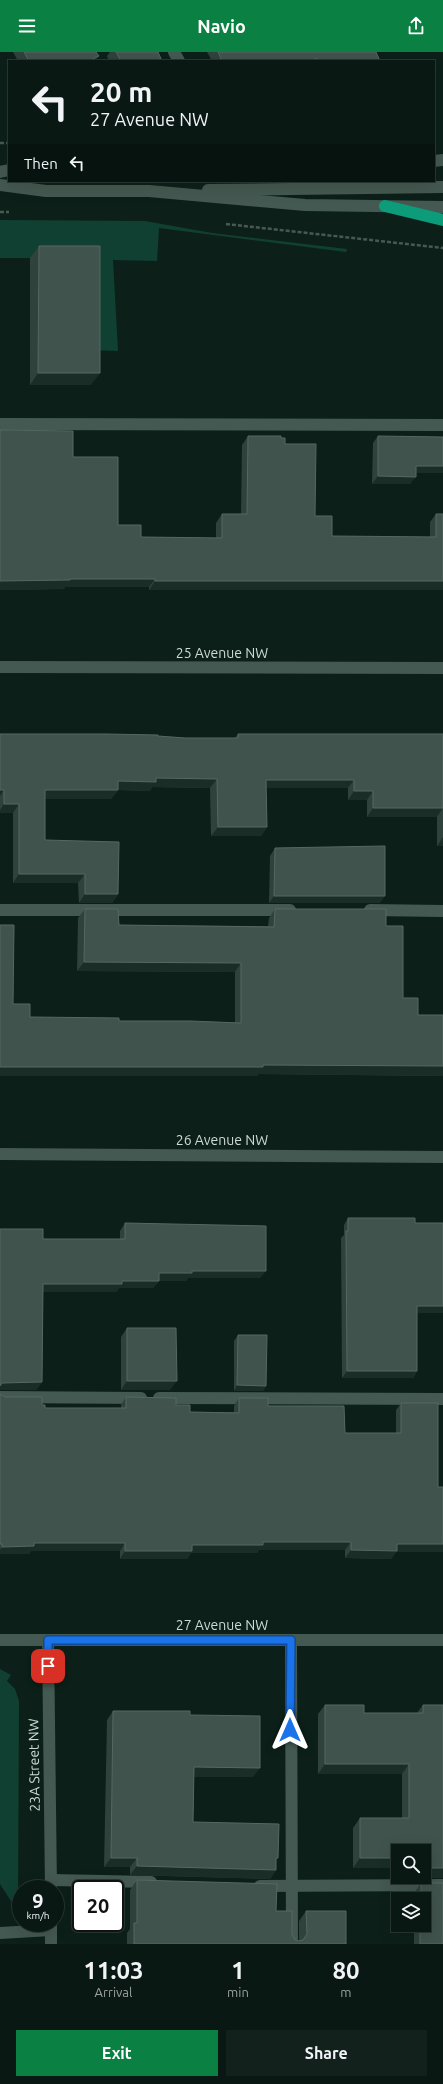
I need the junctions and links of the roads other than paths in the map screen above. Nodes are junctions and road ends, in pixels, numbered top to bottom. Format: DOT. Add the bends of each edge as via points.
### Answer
graph roads {
  1 [pos="0,185"];
  2 [pos="443,187"];
  3 [pos="149,191"];
  4 [pos="385,206"];
  5 [pos="443,207"];
  6 [pos="443,220"];
  7 [pos="0,424"];
  8 [pos="443,425"];
  9 [pos="0,667"];
  10 [pos="443,668"];
  11 [pos="0,910"];
  12 [pos="301,910"];
  13 [pos="356,910"];
  14 [pos="443,910"];
  15 [pos="0,1154"];
  16 [pos="443,1157"];
  17 [pos="0,1397"];
  18 [pos="443,1399"];
  19 [pos="0,1640"];
  20 [pos="48,1640"];
  21 [pos="291,1640"];
  22 [pos="443,1640"];
  23 [pos="51,1880"];
  24 [pos="165,1883"];
  25 [pos="64,1885"];
  26 [pos="244,1885"];
  27 [pos="443,1885"];
  28 [pos="292,1887"];
  29 [pos="15,1932"];
  30 [pos="51,1932"];
  31 [pos="0,1934"];
  32 [pos="51,1944"];
  33 [pos="292,1944"];
  1 -- 3 [label="street" via="46,191"];
  2 -- 3 [label="street"];
  3 -- 4 [label="street" via="305,205"];
  4 -- 5 [label="street"];
  4 -- 6 [label="highway"];
  7 -- 8 [label="street"];
  9 -- 10 [label="street, 25 Avenue NW"];
  11 -- 12 [label="street"];
  13 -- 14 [label="street"];
  15 -- 16 [label="street, 26 Avenue NW"];
  17 -- 18 [label="street"];
  19 -- 20 [label="street, 27 Avenue NW"];
  20 -- 21 [label="street, 27 Avenue NW"];
  20 -- 23 [label="street, 23A Street NW"];
  21 -- 22 [label="street, 27 Avenue NW"];
  21 -- 28 [label="street"];
  24 -- 25 [label="street"];
  26 -- 28 [label="street"];
  27 -- 28 [label="street"];
  28 -- 33 [label="street"];
  29 -- 31 [label="street"];
  30 -- 32 [label="street"];
}
